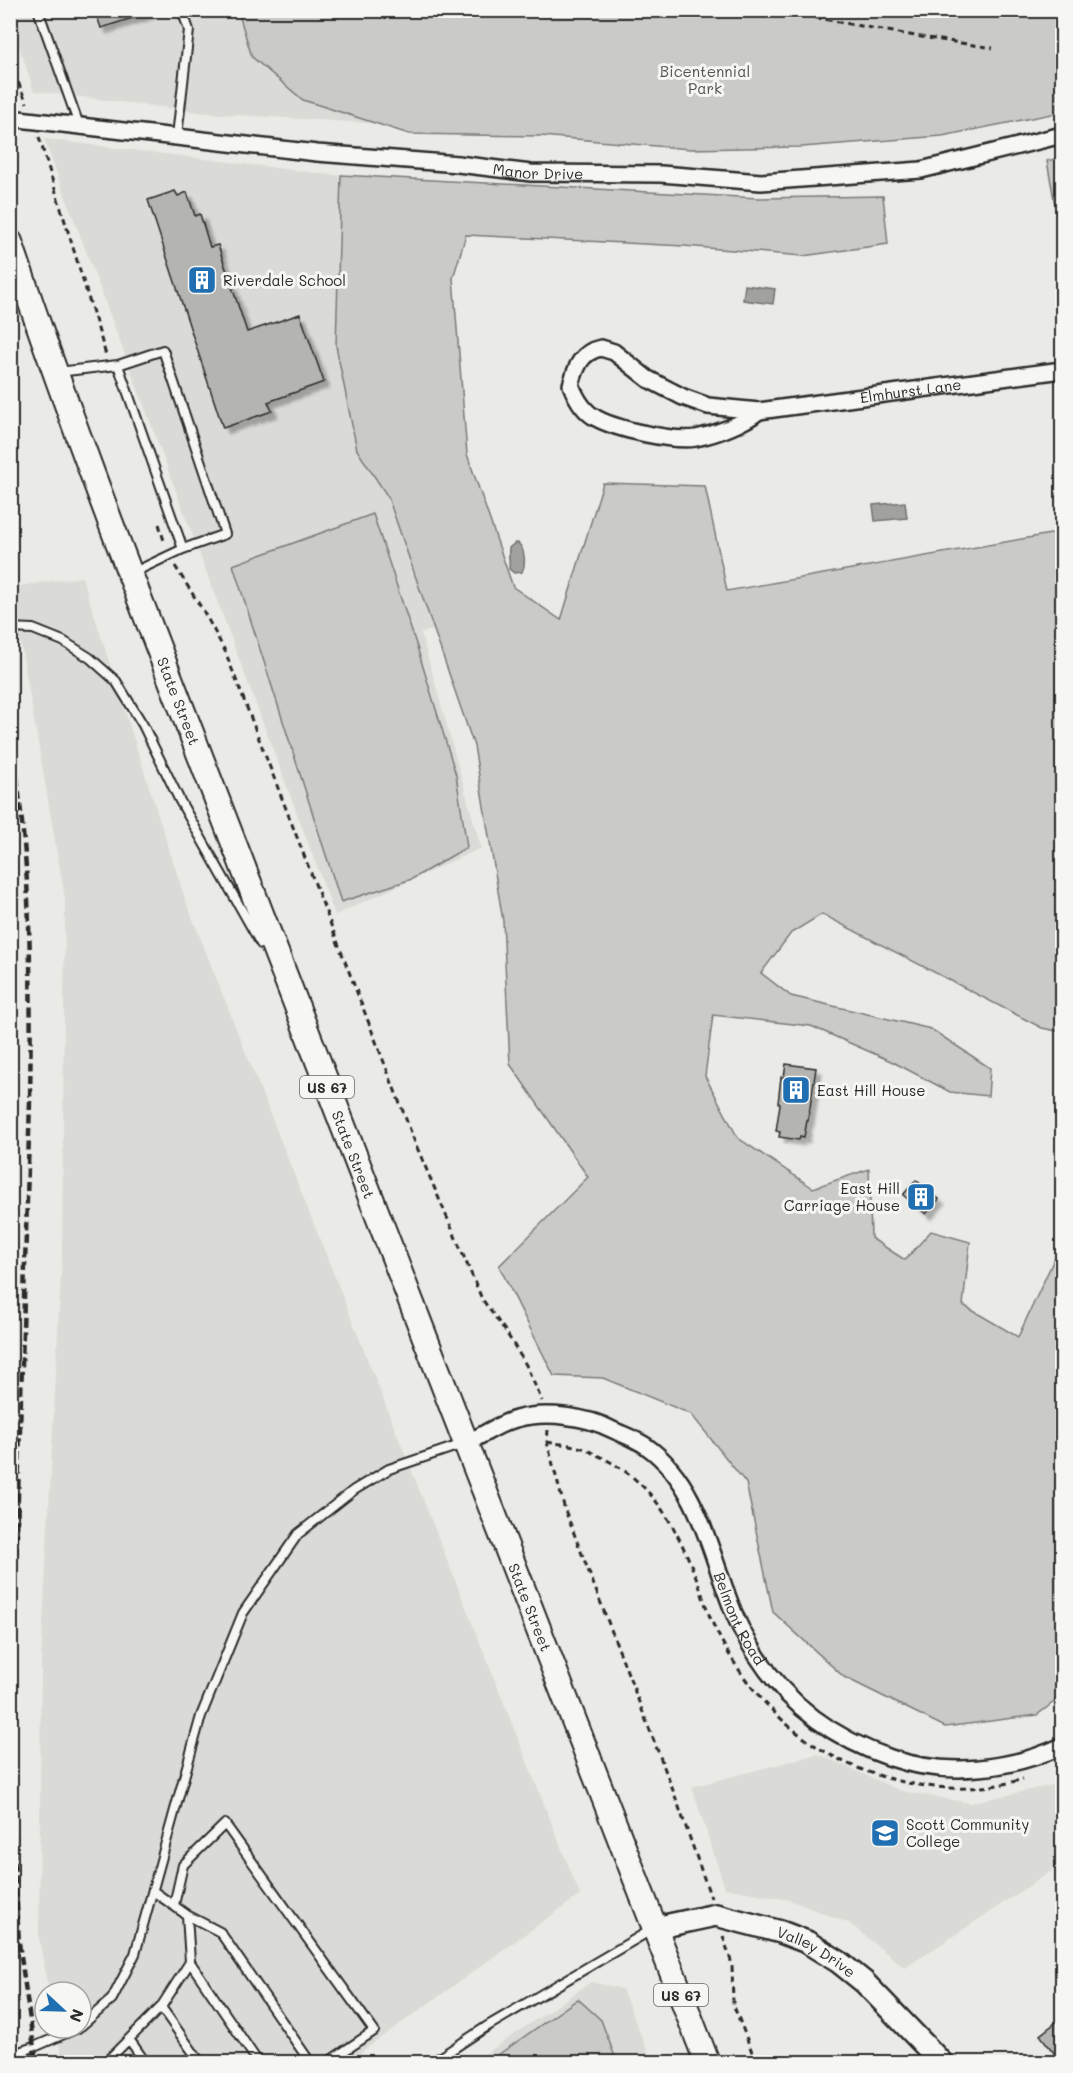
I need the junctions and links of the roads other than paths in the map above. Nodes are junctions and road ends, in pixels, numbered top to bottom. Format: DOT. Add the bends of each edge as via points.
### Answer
graph roads {
  1 [pos="38,10"];
  2 [pos="182,10"];
  3 [pos="10,118"];
  4 [pos="79,125"];
  5 [pos="1062,135"];
  6 [pos="177,136"];
  7 [pos="10,242"];
  8 [pos="114,366"];
  9 [pos="1062,370"];
  10 [pos="54,372"];
  11 [pos="759,411"];
  12 [pos="183,549"];
  13 [pos="130,574"];
  14 [pos="10,628"];
  15 [pos="295,1003"];
  16 [pos="467,1443"];
  17 [pos="1062,1746"];
  18 [pos="153,1891"];
  19 [pos="174,1905"];
  20 [pos="188,1915"];
  21 [pos="655,1928"];
  22 [pos="190,1962"];
  23 [pos="161,2007"];
  24 [pos="93,2015"];
  25 [pos="129,2039"];
  26 [pos="50,2040"];
  27 [pos="10,2055"];
  28 [pos="106,2062"];
  29 [pos="145,2062"];
  30 [pos="200,2062"];
  31 [pos="258,2062"];
  32 [pos="310,2062"];
  33 [pos="328,2062"];
  34 [pos="433,2062"];
  35 [pos="707,2062"];
  36 [pos="941,2062"];
  1 -- 4 [label="lane"];
  2 -- 6 [label="lane" via="189,30"];
  3 -- 4 [label="street, Manor Drive"];
  4 -- 6 [label="street, Manor Drive"];
  5 -- 6 [label="street, Manor Drive" via="921,170 761,182 661,174 531,173"];
  7 -- 10 [label="main road, State Street / US 67"];
  8 -- 10 [label="lane"];
  8 -- 12 [label="lane"];
  8 -- 12 [label="lane" via="163,350 225,534"];
  9 -- 11 [label="street, Elmhurst Lane"];
  10 -- 13 [label="main road, State Street / US 67"];
  11 -- 11 [label="street, Elmhurst Lane" via="708,406 683,398 648,379 614,352 601,348 589,350 579,363 571,386 583,408 596,418 667,438 694,439 746,421"];
  12 -- 13 [label="lane"];
  13 -- 15 [label="main road, State Street / US 67"];
  14 -- 15 [label="lane" via="33,629 63,641 116,681"];
  15 -- 16 [label="main road, State Street / US 67"];
  16 -- 17 [label="street, Belmont Road" via="516,1419 562,1415 604,1425 646,1446 676,1475 697,1514 737,1621 758,1657 788,1697 813,1719 864,1749 913,1766 976,1769 1013,1763"];
  16 -- 18 [label="lane" via="389,1469 354,1490 298,1534 243,1613 201,1716"];
  16 -- 21 [label="main road, State Street / US 67"];
  18 -- 19 [label="lane"];
  18 -- 24 [label="lane" via="135,1954 112,1999"];
  19 -- 20 [label="lane"];
  19 -- 33 [label="lane" via="183,1865 225,1824 374,2031"];
  20 -- 22 [label="lane"];
  20 -- 32 [label="lane" via="220,1932"];
  21 -- 34 [label="lane"];
  21 -- 35 [label="main road, State Street / US 67"];
  21 -- 36 [label="street, Valley Drive" via="716,1915 798,1938 864,1982"];
  22 -- 23 [label="lane"];
  22 -- 31 [label="lane"];
  23 -- 25 [label="lane"];
  23 -- 30 [label="lane"];
  25 -- 28 [label="lane"];
  25 -- 29 [label="lane"];
  26 -- 27 [label="lane"];
}
